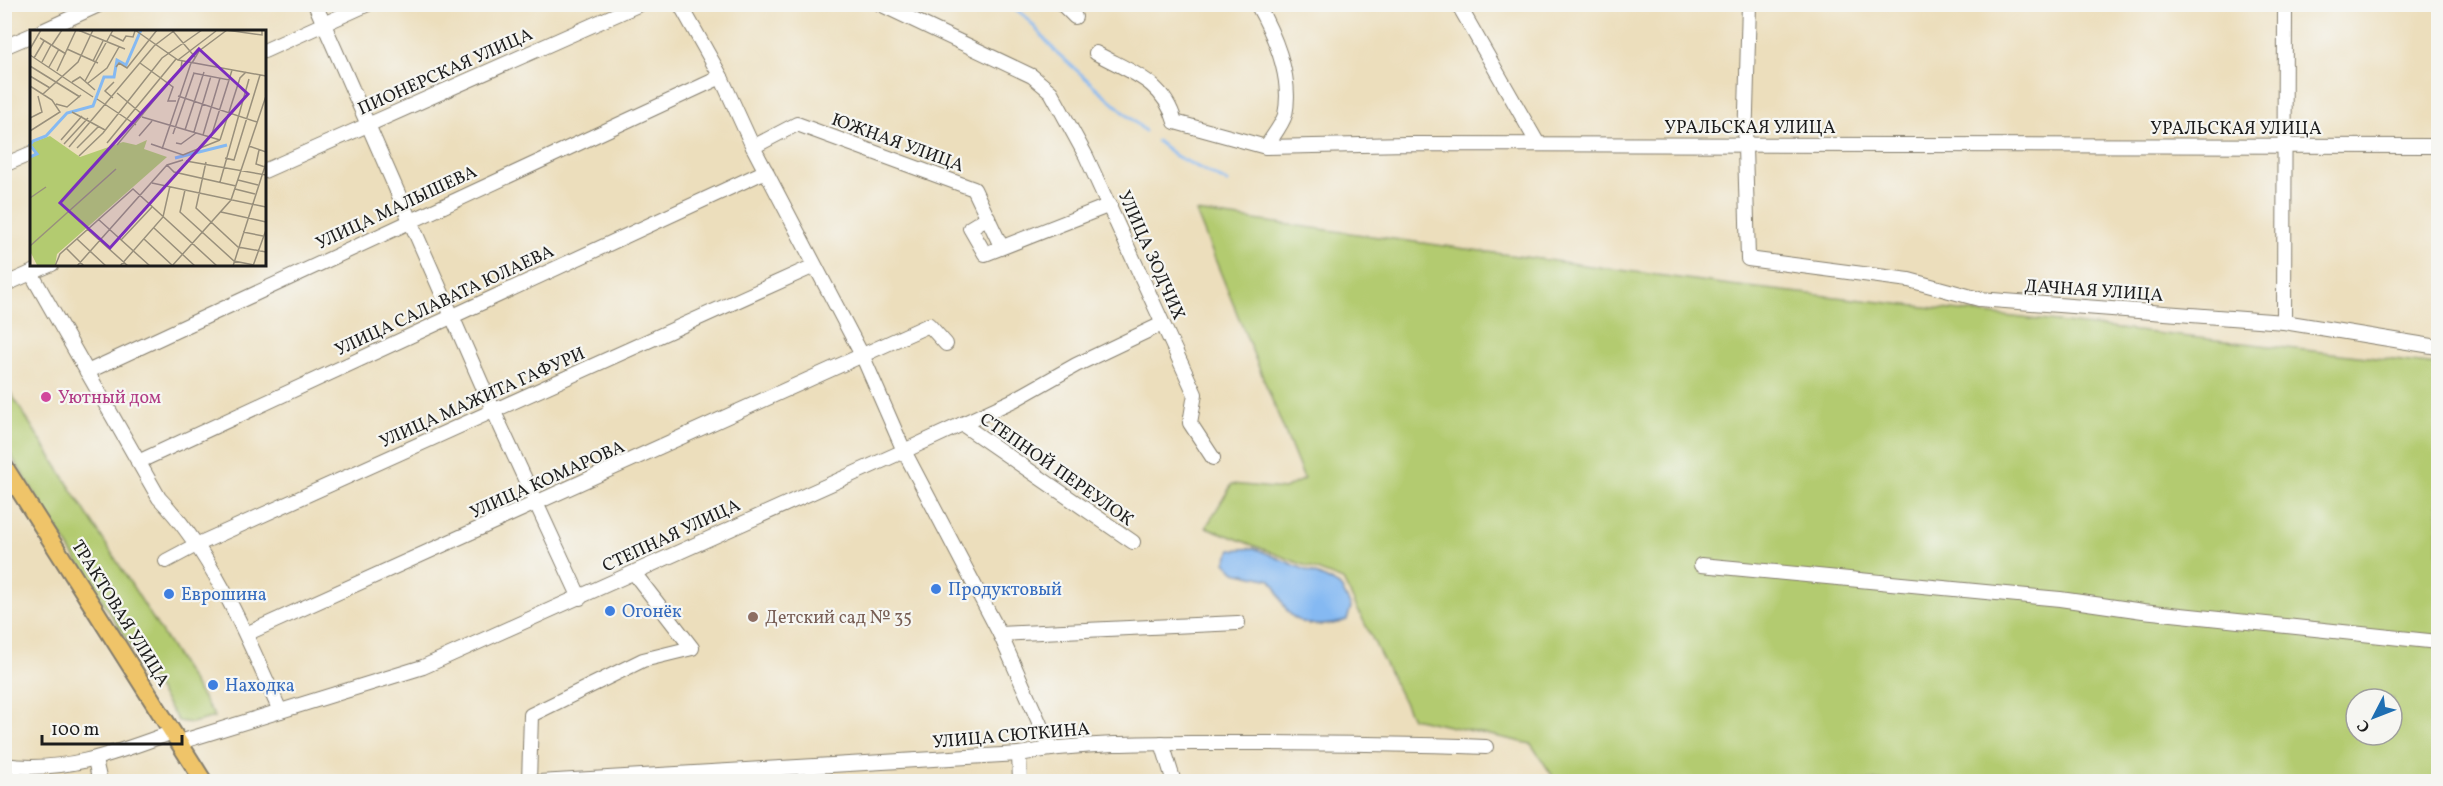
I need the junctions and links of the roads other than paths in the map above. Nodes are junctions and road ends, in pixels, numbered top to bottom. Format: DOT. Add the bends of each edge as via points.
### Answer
graph roads {
  1 [pos="101,4"];
  2 [pos="315,4"];
  3 [pos="368,4"];
  4 [pos="640,4"];
  5 [pos="680,4"];
  6 [pos="880,4"];
  7 [pos="1062,4"];
  8 [pos="1257,4"];
  9 [pos="1458,4"];
  10 [pos="1749,4"];
  11 [pos="2285,4"];
  12 [pos="1075,17"];
  13 [pos="324,25"];
  14 [pos="44,30"];
  15 [pos="30,36"];
  16 [pos="4,47"];
  17 [pos="266,50"];
  18 [pos="1096,53"];
  19 [pos="721,77"];
  20 [pos="369,124"];
  21 [pos="1538,144"];
  22 [pos="1745,146"];
  23 [pos="2286,146"];
  24 [pos="2439,146"];
  25 [pos="753,147"];
  26 [pos="1266,147"];
  27 [pos="30,154"];
  28 [pos="4,165"];
  29 [pos="266,170"];
  30 [pos="766,171"];
  31 [pos="1110,205"];
  32 [pos="988,217"];
  33 [pos="410,220"];
  34 [pos="1001,246"];
  35 [pos="47,266"];
  36 [pos="814,266"];
  37 [pos="31,273"];
  38 [pos="4,285"];
  39 [pos="452,317"];
  40 [pos="2284,322"];
  41 [pos="1162,324"];
  42 [pos="946,344"];
  43 [pos="2439,347"];
  44 [pos="863,357"];
  45 [pos="87,372"];
  46 [pos="494,412"];
  47 [pos="962,424"];
  48 [pos="904,451"];
  49 [pos="1213,458"];
  50 [pos="138,462"];
  51 [pos="4,466"];
  52 [pos="537,504"];
  53 [pos="1132,543"];
  54 [pos="196,545"];
  55 [pos="166,561"];
  56 [pos="1701,565"];
  57 [pos="634,573"];
  58 [pos="580,598"];
  59 [pos="1238,623"];
  60 [pos="246,634"];
  61 [pos="1000,634"];
  62 [pos="2439,642"];
  63 [pos="280,711"];
  64 [pos="176,737"];
  65 [pos="1162,742"];
  66 [pos="1486,747"];
  67 [pos="1051,749"];
  68 [pos="1019,754"];
  69 [pos="95,760"];
  70 [pos="4,765"];
  71 [pos="100,782"];
  72 [pos="204,782"];
  73 [pos="529,782"];
  74 [pos="539,782"];
  75 [pos="1020,782"];
  76 [pos="1174,782"];
  1 -- 14 [label="street"];
  2 -- 13 [label="street"];
  3 -- 13 [label="street"];
  4 -- 20 [label="street, ПИОНЕРСКАЯ УЛИЦА"];
  5 -- 19 [label="street"];
  6 -- 31 [label="street, УЛИЦА ЗОДЧИХ" via="1032,76 1051,93"];
  7 -- 12 [label="street"];
  8 -- 26 [label="street" via="1270,28 1285,76 1285,116"];
  9 -- 21 [label="street"];
  10 -- 22 [label="street"];
  11 -- 23 [label="street"];
  13 -- 17 [label="street"];
  13 -- 20 [label="street"];
  15 -- 16 [label="street"];
  18 -- 26 [label="street, УРАЛЬСКАЯ УЛИЦА" via="1153,84 1170,104 1175,122"];
  19 -- 25 [label="street"];
  19 -- 33 [label="street, УЛИЦА МАЛЫШЕВА"];
  20 -- 29 [label="street, ПИОНЕРСКАЯ УЛИЦА"];
  20 -- 33 [label="street"];
  21 -- 22 [label="street, УРАЛЬСКАЯ УЛИЦА"];
  21 -- 26 [label="street, УРАЛЬСКАЯ УЛИЦА"];
  22 -- 23 [label="street, УРАЛЬСКАЯ УЛИЦА"];
  22 -- 40 [label="street, ДАЧНАЯ УЛИЦА" via="1748,260 1909,280 1979,299"];
  23 -- 24 [label="street, УРАЛЬСКАЯ УЛИЦА"];
  23 -- 40 [label="street"];
  25 -- 30 [label="street"];
  25 -- 32 [label="street, ЮЖНАЯ УЛИЦА" via="798,124 974,189"];
  27 -- 28 [label="street"];
  30 -- 36 [label="street"];
  30 -- 39 [label="street, УЛИЦА САЛАВАТА ЮЛАЕВА"];
  31 -- 34 [label="street"];
  31 -- 41 [label="street, УЛИЦА ЗОДЧИХ"];
  32 -- 34 [label="street, ЮЖНАЯ УЛИЦА"];
  32 -- 34 [label="street" via="969,228 985,254"];
  33 -- 39 [label="street"];
  33 -- 45 [label="street, УЛИЦА МАЛЫШЕВА"];
  35 -- 37 [label="street"];
  36 -- 44 [label="street"];
  36 -- 46 [label="street, УЛИЦА МАЖИТА ГАФУРИ"];
  37 -- 38 [label="street"];
  37 -- 45 [label="street"];
  39 -- 46 [label="street"];
  39 -- 50 [label="street, УЛИЦА САЛАВАТА ЮЛАЕВА"];
  40 -- 43 [label="street, ДАЧНАЯ УЛИЦА"];
  41 -- 47 [label="street, СТЕПНАЯ УЛИЦА"];
  41 -- 49 [label="street, УЛИЦА ЗОДЧИХ" via="1195,394 1190,423"];
  42 -- 44 [label="street, УЛИЦА КОМАРОВА" via="929,325"];
  44 -- 48 [label="street"];
  44 -- 52 [label="street, УЛИЦА КОМАРОВА"];
  45 -- 50 [label="street"];
  46 -- 52 [label="street"];
  46 -- 54 [label="street, УЛИЦА МАЖИТА ГАФУРИ"];
  47 -- 48 [label="street, СТЕПНАЯ УЛИЦА"];
  47 -- 53 [label="street, СТЕПНОЙ ПЕРЕУЛОК"];
  48 -- 57 [label="street, СТЕПНАЯ УЛИЦА"];
  48 -- 61 [label="street"];
  50 -- 54 [label="street" via="159,498"];
  51 -- 64 [label="main road, ТРАКТОВАЯ УЛИЦА"];
  52 -- 58 [label="street"];
  52 -- 60 [label="street, УЛИЦА КОМАРОВА"];
  54 -- 55 [label="street, УЛИЦА МАЖИТА ГАФУРИ"];
  54 -- 60 [label="street"];
  56 -- 62 [label="street" via="2060,599"];
  57 -- 58 [label="street, СТЕПНАЯ УЛИЦА"];
  57 -- 73 [label="street" via="692,648 643,660 531,715"];
  58 -- 63 [label="street, СТЕПНАЯ УЛИЦА" via="423,668"];
  59 -- 61 [label="street"];
  60 -- 63 [label="street"];
  61 -- 67 [label="street"];
  63 -- 64 [label="street, СТЕПНАЯ УЛИЦА"];
  64 -- 69 [label="street"];
  64 -- 72 [label="main road, ТРАКТОВАЯ УЛИЦА"];
  65 -- 66 [label="street, УЛИЦА СЮТКИНА"];
  65 -- 67 [label="street, УЛИЦА СЮТКИНА"];
  65 -- 76 [label="street"];
  67 -- 68 [label="street, УЛИЦА СЮТКИНА"];
  68 -- 74 [label="street, УЛИЦА СЮТКИНА"];
  68 -- 75 [label="street"];
  69 -- 70 [label="street"];
  69 -- 71 [label="street"];
}
